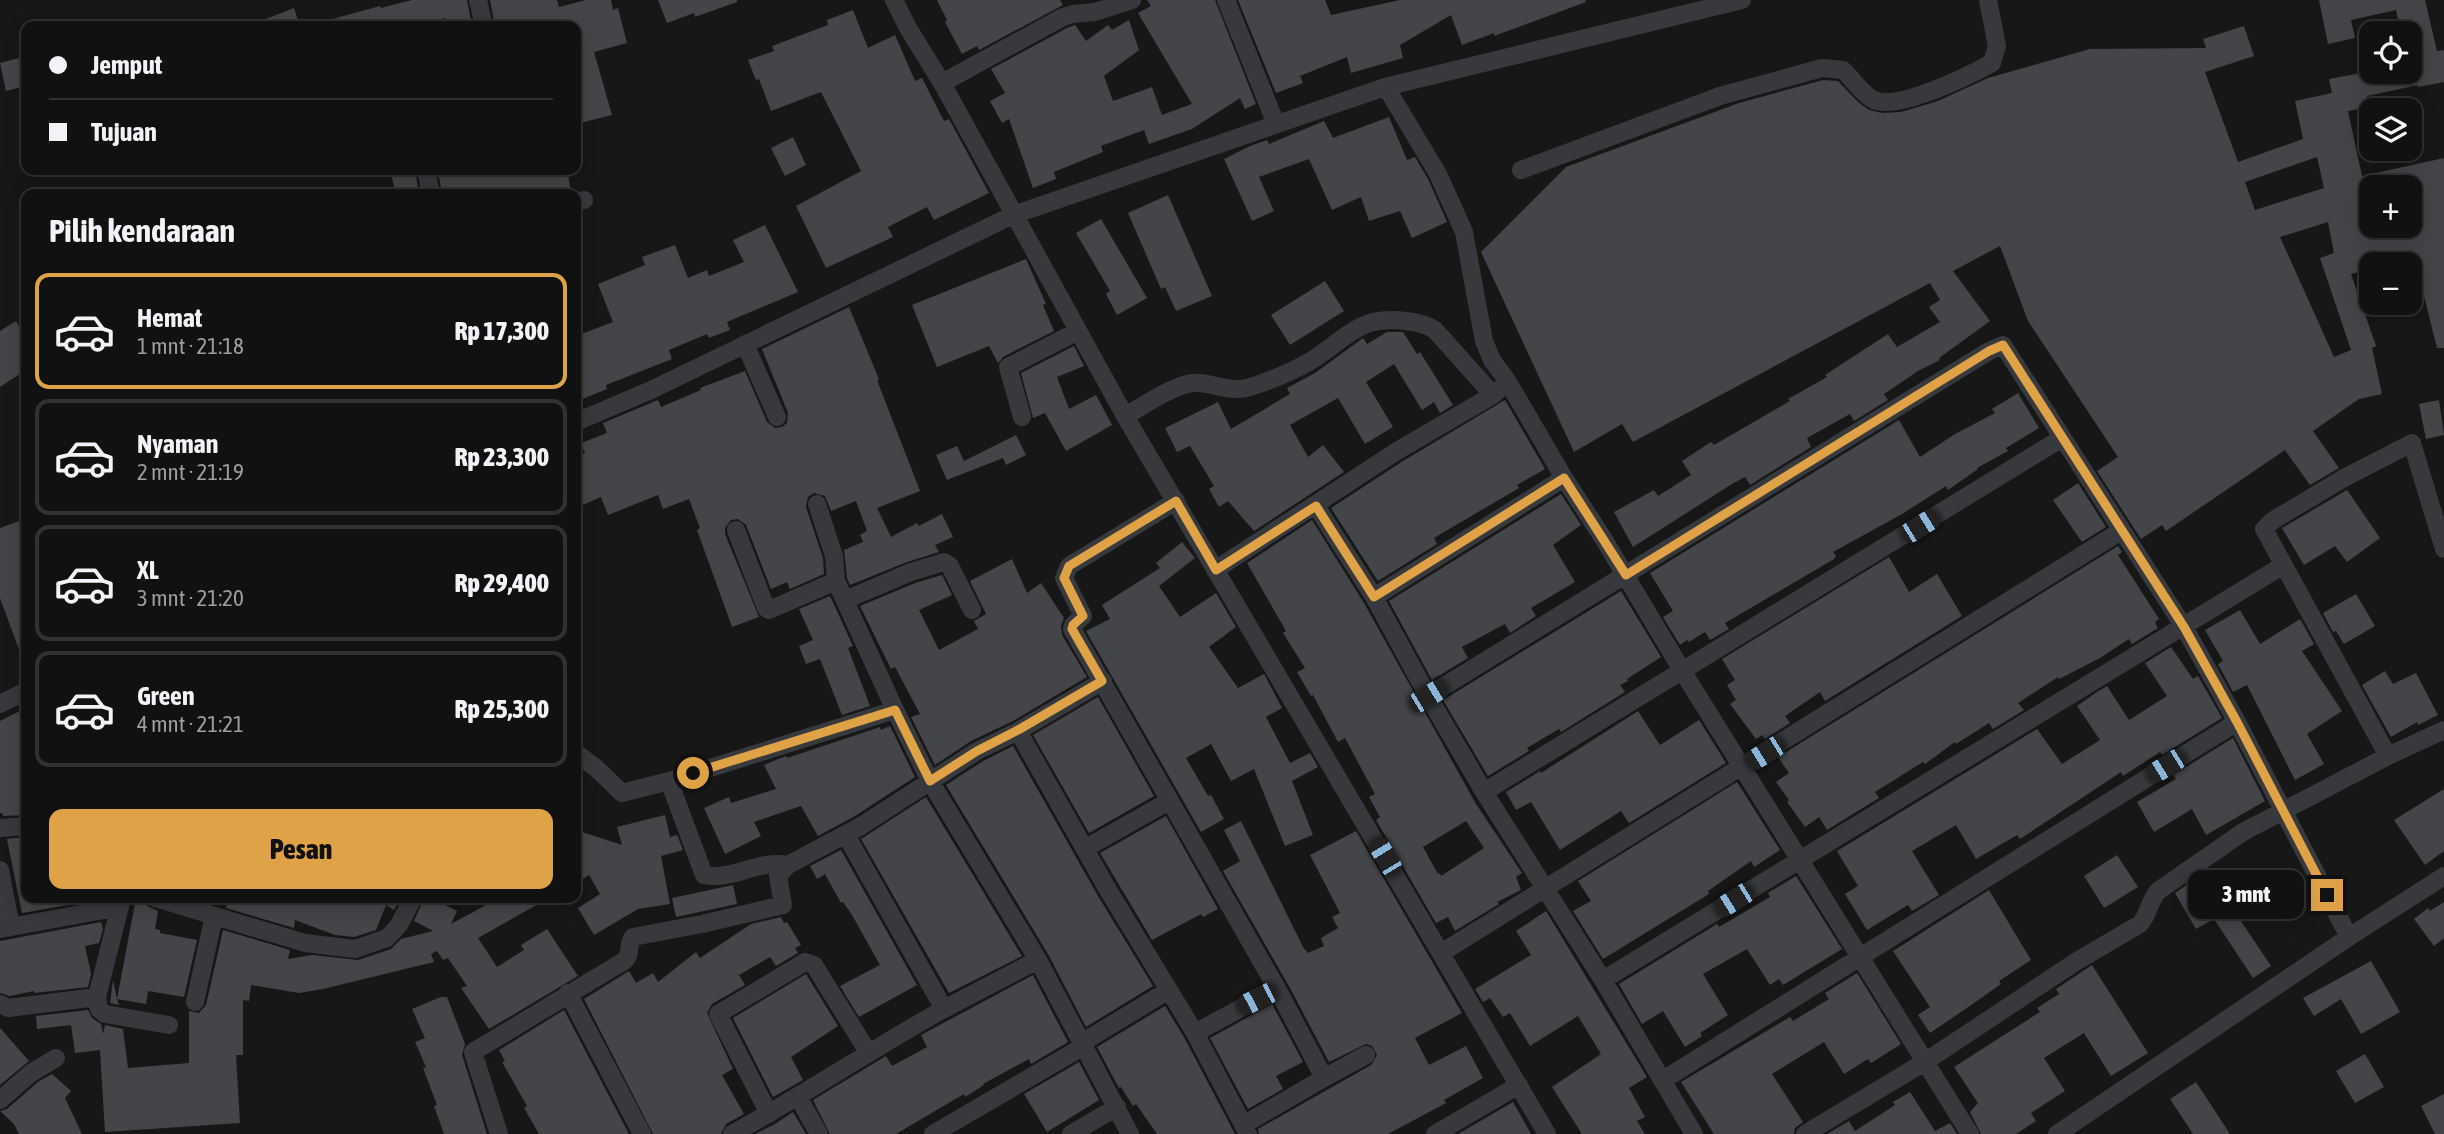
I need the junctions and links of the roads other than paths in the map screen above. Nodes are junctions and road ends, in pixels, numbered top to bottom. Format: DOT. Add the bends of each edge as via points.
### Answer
graph roads {
  1 [pos="478,0"];
  2 [pos="1132,0"];
  3 [pos="1226,0"];
  4 [pos="1988,0"];
  5 [pos="897,1"];
  6 [pos="1735,1"];
  7 [pos="483,21"];
  8 [pos="942,83"];
  9 [pos="1386,87"];
  10 [pos="1276,124"];
  11 [pos="1521,170"];
  12 [pos="1013,215"];
  13 [pos="1078,331"];
  14 [pos="745,344"];
  15 [pos="1508,382"];
  16 [pos="1493,395"];
  17 [pos="1125,416"];
  18 [pos="777,417"];
  19 [pos="1022,417"];
  20 [pos="581,420"];
  21 [pos="2062,438"];
  22 [pos="1564,478"];
  23 [pos="1176,501"];
  24 [pos="817,504"];
  25 [pos="1316,506"];
  26 [pos="736,530"];
  27 [pos="2121,531"];
  28 [pos="2444,549"];
  29 [pos="2282,566"];
  30 [pos="1216,570"];
  31 [pos="1626,575"];
  32 [pos="836,581"];
  33 [pos="1374,597"];
  34 [pos="845,600"];
  35 [pos="972,610"];
  36 [pos="2184,627"];
  37 [pos="1683,672"];
  38 [pos="1102,681"];
  39 [pos="21,694"];
  40 [pos="1428,696"];
  41 [pos="0,704"];
  42 [pos="895,710"];
  43 [pos="2237,722"];
  44 [pos="1018,730"];
  45 [pos="2444,730"];
  46 [pos="2388,756"];
  47 [pos="581,757"];
  48 [pos="1742,768"];
  49 [pos="669,781"];
  50 [pos="930,781"];
  51 [pos="1484,792"];
  52 [pos="1169,802"];
  53 [pos="2283,810"];
  54 [pos="21,826"];
  55 [pos="0,828"];
  56 [pos="846,835"];
  57 [pos="1086,848"];
  58 [pos="1799,860"];
  59 [pos="788,865"];
  60 [pos="0,870"];
  61 [pos="2444,876"];
  62 [pos="1545,888"];
  63 [pos="121,903"];
  64 [pos="171,903"];
  65 [pos="410,903"];
  66 [pos="214,916"];
  67 [pos="6,928"];
  68 [pos="2349,937"];
  69 [pos="1441,953"];
  70 [pos="1859,957"];
  71 [pos="1038,960"];
  72 [pos="1603,980"];
  73 [pos="1276,989"];
  74 [pos="1169,990"];
  75 [pos="568,993"];
  76 [pos="97,997"];
  77 [pos="195,1003"];
  78 [pos="0,1004"];
  79 [pos="944,1009"];
  80 [pos="169,1025"];
  81 [pos="1195,1033"];
  82 [pos="1084,1044"];
  83 [pos="868,1052"];
  84 [pos="1366,1055"];
  85 [pos="56,1058"];
  86 [pos="1923,1063"];
  87 [pos="1324,1078"];
  88 [pos="1662,1080"];
  89 [pos="1519,1085"];
  90 [pos="798,1097"];
  91 [pos="0,1100"];
  92 [pos="1116,1107"];
  93 [pos="769,1114"];
  94 [pos="2076,1129"];
  95 [pos="1245,1130"];
  96 [pos="499,1134"];
  97 [pos="642,1134"];
  98 [pos="732,1134"];
  99 [pos="820,1134"];
  100 [pos="933,1134"];
  101 [pos="1071,1134"];
  102 [pos="1130,1134"];
  103 [pos="1435,1134"];
  104 [pos="1547,1134"];
  105 [pos="1694,1134"];
  106 [pos="1805,1134"];
  107 [pos="1970,1134"];
  108 [pos="2057,1134"];
  1 -- 7 [label="street"];
  2 -- 8 [label="street" via="1063,17"];
  3 -- 10 [label="street"];
  4 -- 11 [label="street" via="1997,46 1992,63 1913,98 1874,100 1843,69 1822,68 1720,96"];
  5 -- 8 [label="street"];
  6 -- 9 [label="street"];
  8 -- 12 [label="street"];
  9 -- 10 [label="street"];
  9 -- 15 [label="street" via="1438,174 1464,232 1484,341"];
  10 -- 12 [label="street"];
  12 -- 13 [label="street"];
  12 -- 14 [label="street"];
  13 -- 17 [label="street"];
  13 -- 19 [label="street" via="1008,367"];
  14 -- 18 [label="street"];
  14 -- 20 [label="street"];
  15 -- 16 [label="street"];
  15 -- 22 [label="street"];
  16 -- 17 [label="street" via="1435,330 1406,321 1382,321 1370,323 1310,361 1247,388 1194,383"];
  16 -- 25 [label="street" via="1397,451"];
  17 -- 23 [label="street"];
  21 -- 27 [label="street"];
  21 -- 31 [label="street" via="2008,350 1999,345"];
  21 -- 37 [label="street"];
  22 -- 31 [label="street"];
  22 -- 33 [label="street"];
  23 -- 30 [label="street"];
  23 -- 38 [label="street" via="1065,572 1083,616 1072,629"];
  24 -- 32 [label="street" via="834,556"];
  25 -- 30 [label="street"];
  25 -- 33 [label="street"];
  26 -- 32 [label="street" via="769,610"];
  27 -- 36 [label="street"];
  27 -- 48 [label="street"];
  28 -- 29 [label="street" via="2412,443 2266,526 2264,534"];
  29 -- 36 [label="street"];
  29 -- 46 [label="street"];
  30 -- 69 [label="street"];
  31 -- 37 [label="street"];
  31 -- 40 [label="street"];
  32 -- 34 [label="street"];
  33 -- 40 [label="street"];
  34 -- 35 [label="street" via="944,562"];
  34 -- 42 [label="street"];
  36 -- 43 [label="street"];
  36 -- 58 [label="street"];
  37 -- 48 [label="street"];
  37 -- 51 [label="street"];
  38 -- 44 [label="street"];
  38 -- 52 [label="street"];
  39 -- 41 [label="street"];
  40 -- 51 [label="street"];
  42 -- 49 [label="street"];
  42 -- 50 [label="street"];
  43 -- 53 [label="street"];
  43 -- 70 [label="street"];
  44 -- 50 [label="street"];
  44 -- 57 [label="street"];
  45 -- 46 [label="street"];
  46 -- 53 [label="street"];
  47 -- 49 [label="street" via="622,793"];
  48 -- 58 [label="street"];
  48 -- 62 [label="street"];
  49 -- 59 [label="street" via="704,875 771,863"];
  50 -- 56 [label="street"];
  50 -- 71 [label="street"];
  51 -- 62 [label="street"];
  52 -- 57 [label="street"];
  52 -- 73 [label="street"];
  53 -- 68 [label="street"];
  53 -- 86 [label="street" via="2158,891 2140,924"];
  54 -- 55 [label="street"];
  56 -- 59 [label="street"];
  56 -- 79 [label="street"];
  57 -- 74 [label="street"];
  58 -- 70 [label="street"];
  58 -- 72 [label="street"];
  59 -- 75 [label="street" via="778,876 783,905 639,935 630,941 627,959"];
  60 -- 67 [label="street"];
  61 -- 68 [label="street"];
  62 -- 69 [label="street"];
  62 -- 72 [label="street"];
  63 -- 67 [label="street"];
  63 -- 76 [label="street"];
  64 -- 66 [label="street"];
  65 -- 66 [label="street" via="387,938 355,949 304,943"];
  66 -- 77 [label="street"];
  68 -- 94 [label="street"];
  69 -- 89 [label="street"];
  70 -- 86 [label="street"];
  70 -- 88 [label="street"];
  71 -- 79 [label="street"];
  71 -- 82 [label="street"];
  72 -- 88 [label="street"];
  73 -- 81 [label="street"];
  73 -- 87 [label="street"];
  74 -- 81 [label="street"];
  74 -- 82 [label="street"];
  75 -- 96 [label="street" via="473,1052"];
  75 -- 97 [label="street"];
  76 -- 78 [label="street" via="8,1008"];
  76 -- 80 [label="street" via="105,1014"];
  79 -- 83 [label="street"];
  81 -- 95 [label="street"];
  82 -- 92 [label="street"];
  82 -- 100 [label="street"];
  83 -- 90 [label="street"];
  83 -- 93 [label="street" via="810,963 718,1014"];
  84 -- 87 [label="street"];
  85 -- 91 [label="street" via="30,1073"];
  86 -- 106 [label="street"];
  86 -- 107 [label="street"];
  87 -- 95 [label="street"];
  88 -- 105 [label="street"];
  89 -- 103 [label="street"];
  89 -- 104 [label="street"];
  90 -- 93 [label="street"];
  90 -- 99 [label="street"];
  92 -- 101 [label="street"];
  92 -- 102 [label="street"];
  93 -- 98 [label="street"];
  94 -- 108 [label="street"];
}
